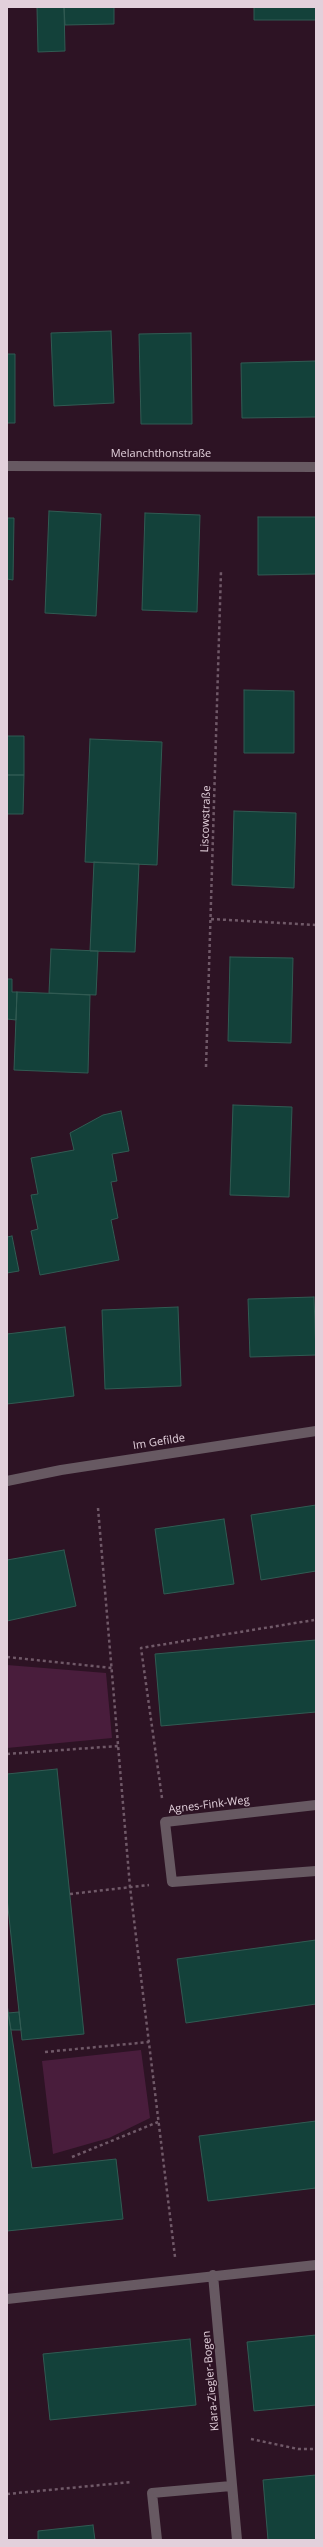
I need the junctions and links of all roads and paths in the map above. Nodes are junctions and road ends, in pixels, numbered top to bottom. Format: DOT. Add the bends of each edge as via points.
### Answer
graph roads {
  1 [pos="7,466"];
  2 [pos="316,467"];
  3 [pos="221,571"];
  4 [pos="211,919"];
  5 [pos="316,925"];
  6 [pos="206,1067"];
  7 [pos="316,1431"];
  8 [pos="7,1481"];
  9 [pos="98,1508"];
  10 [pos="314,1620"];
  11 [pos="7,1658"];
  12 [pos="112,1668"];
  13 [pos="118,1746"];
  14 [pos="7,1754"];
  15 [pos="316,1805"];
  16 [pos="165,1822"];
  17 [pos="316,1871"];
  18 [pos="172,1882"];
  19 [pos="130,1886"];
  20 [pos="70,1894"];
  21 [pos="149,2042"];
  22 [pos="45,2052"];
  23 [pos="158,2122"];
  24 [pos="72,2157"];
  25 [pos="316,2265"];
  26 [pos="213,2275"];
  27 [pos="178,2279"];
  28 [pos="7,2299"];
  29 [pos="228,2435"];
  30 [pos="316,2449"];
  31 [pos="231,2486"];
  32 [pos="7,2494"];
  33 [pos="152,2494"];
  34 [pos="157,2540"];
  35 [pos="237,2540"];
  1 -- 2 [label="street, Melanchthonstraße"];
  3 -- 4 [label="path, Liscowstraße"];
  4 -- 5 [label="path"];
  4 -- 6 [label="path, Liscowstraße"];
  7 -- 8 [label="street, Im Gefilde" via="61,1470"];
  9 -- 12 [label="path"];
  10 -- 16 [label="path" via="141,1648"];
  11 -- 12 [label="path"];
  12 -- 13 [label="path"];
  13 -- 14 [label="path"];
  13 -- 19 [label="path"];
  15 -- 16 [label="street, Agnes-Fink-Weg"];
  16 -- 18 [label="street, Agnes-Fink-Weg"];
  17 -- 18 [label="street"];
  18 -- 19 [label="path"];
  19 -- 20 [label="path"];
  19 -- 21 [label="path"];
  21 -- 22 [label="path"];
  21 -- 23 [label="path"];
  23 -- 24 [label="path"];
  23 -- 27 [label="path"];
  25 -- 26 [label="street"];
  26 -- 27 [label="street"];
  26 -- 29 [label="street, Klara-Ziegler-Bogen"];
  27 -- 28 [label="street"];
  29 -- 30 [label="path" via="298,2449"];
  29 -- 31 [label="street, Klara-Ziegler-Bogen"];
  31 -- 33 [label="street"];
  31 -- 35 [label="street, Klara-Ziegler-Bogen"];
  32 -- 33 [label="path" via="134,2482"];
  33 -- 34 [label="street"];
}
